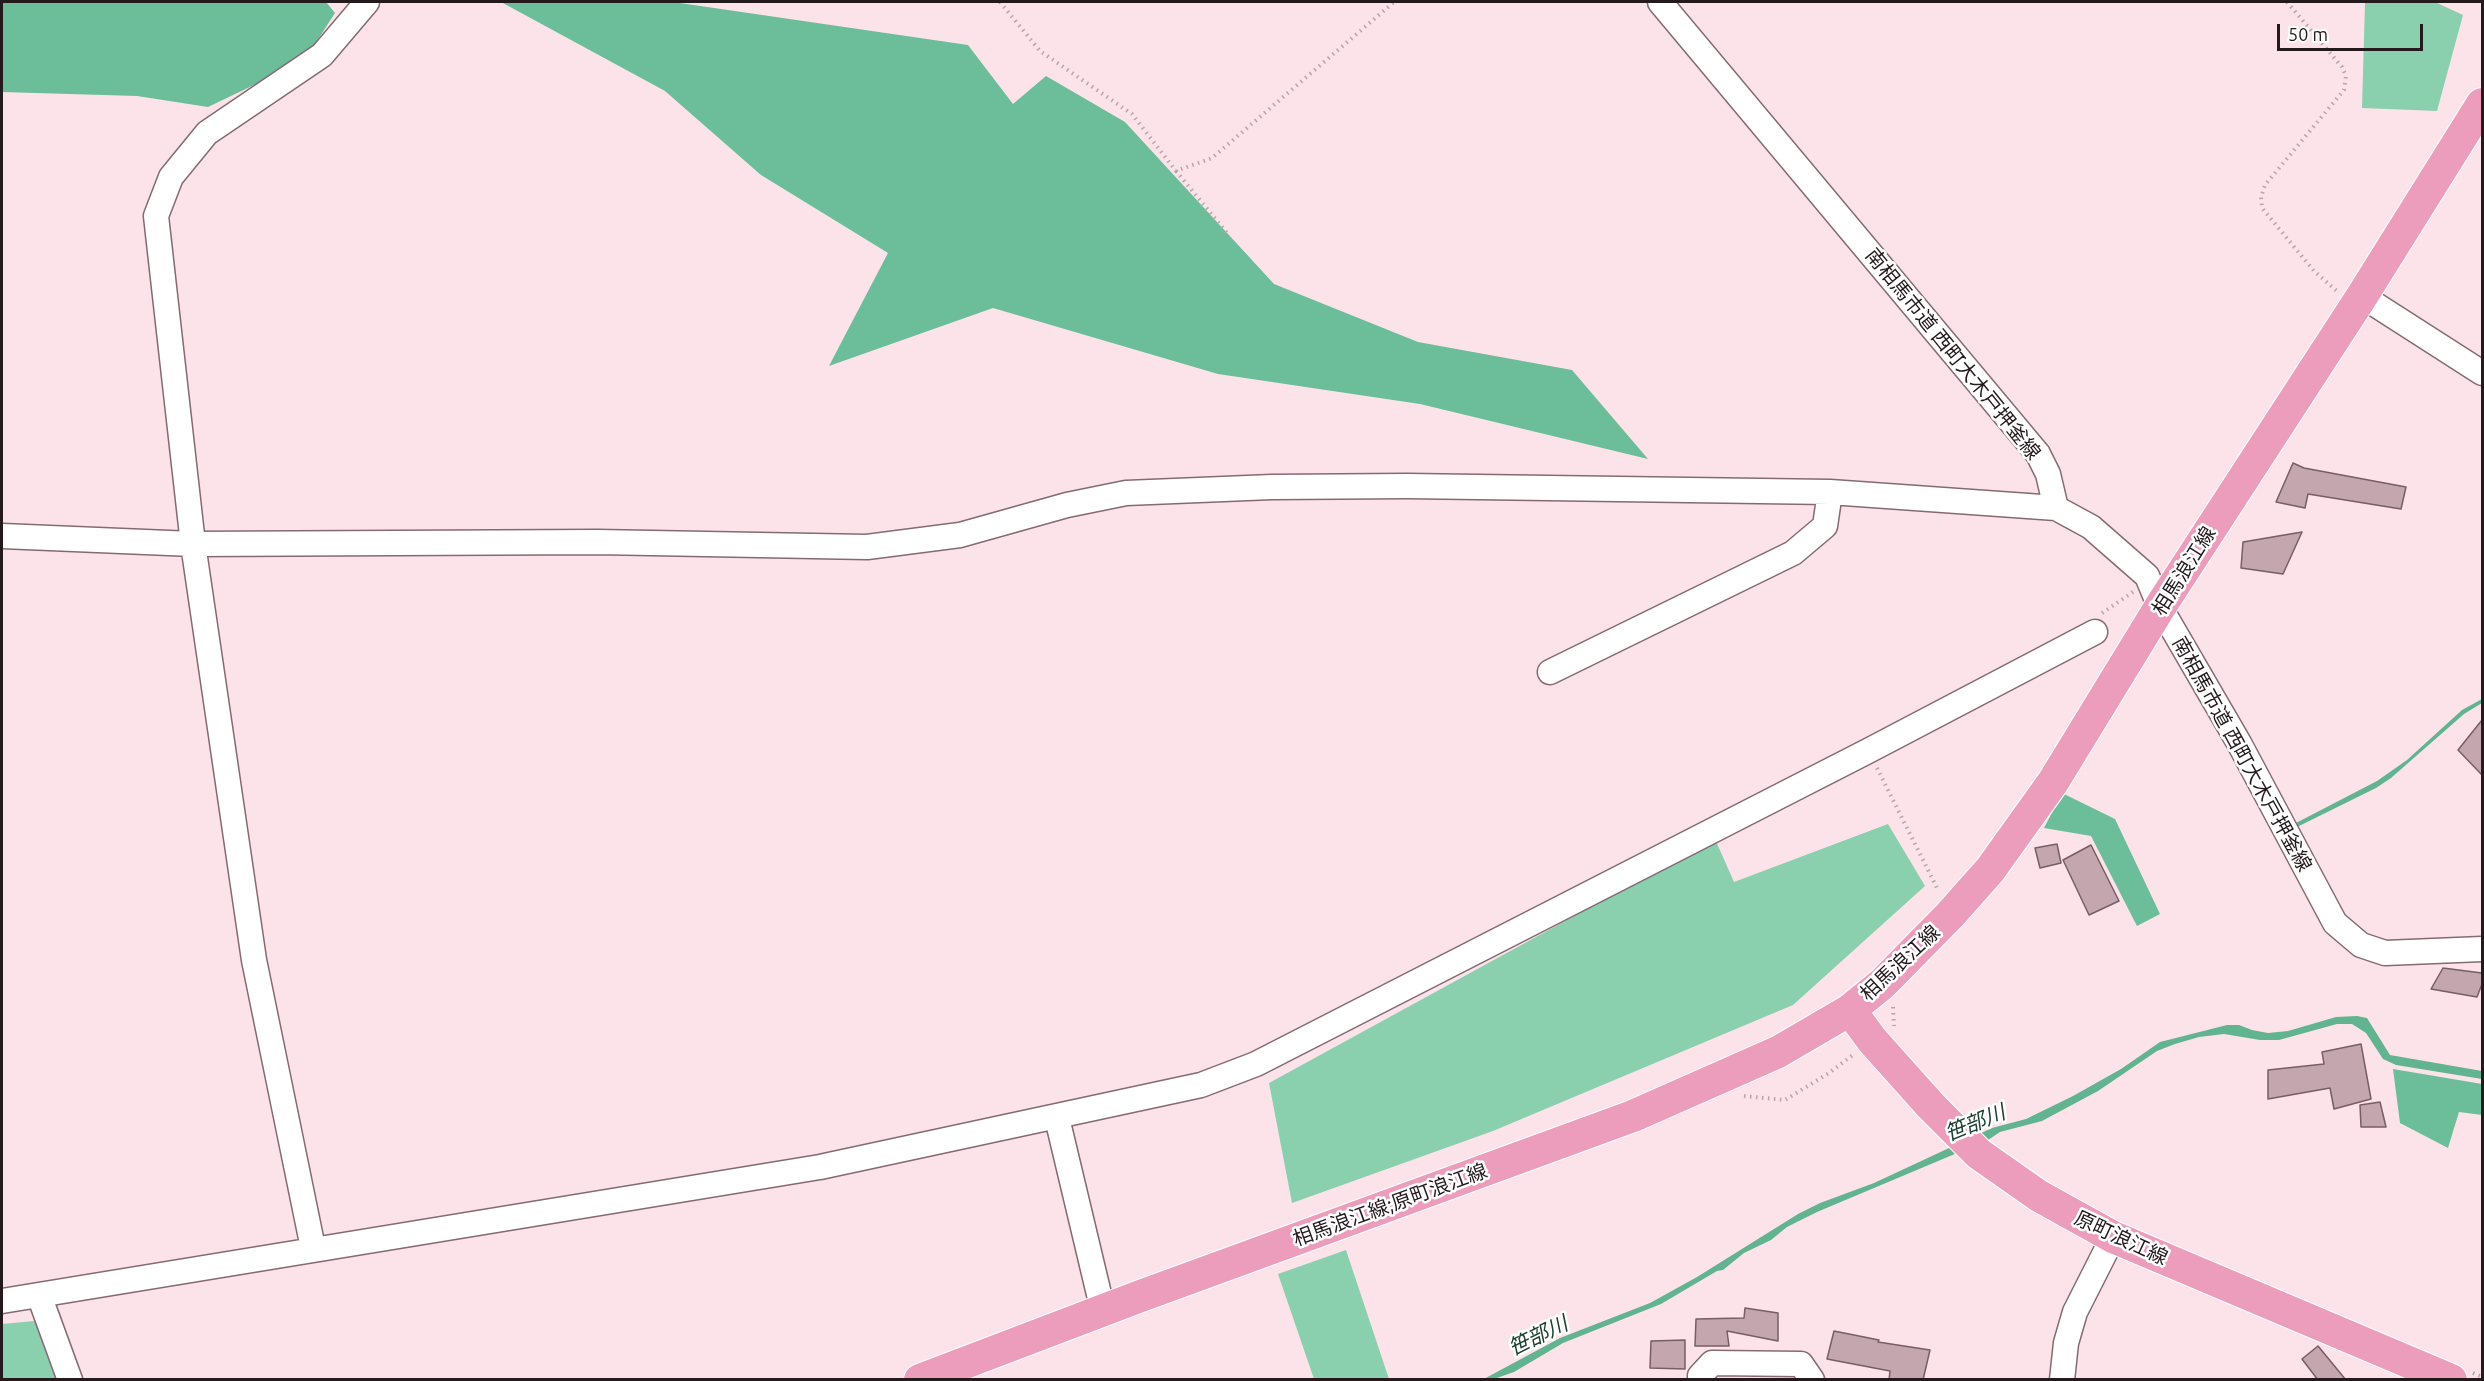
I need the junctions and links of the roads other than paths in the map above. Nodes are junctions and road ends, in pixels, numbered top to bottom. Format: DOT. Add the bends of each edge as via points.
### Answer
graph roads {
  1 [pos="367,2"];
  2 [pos="1660,2"];
  3 [pos="2482,104"];
  4 [pos="2359,300"];
  5 [pos="2482,373"];
  6 [pos="1830,492"];
  7 [pos="2056,508"];
  8 [pos="2,536"];
  9 [pos="193,544"];
  10 [pos="2150,597"];
  11 [pos="2095,624"];
  12 [pos="1550,672"];
  13 [pos="2482,949"];
  14 [pos="1850,1010"];
  15 [pos="1057,1118"];
  16 [pos="2113,1237"];
  17 [pos="313,1248"];
  18 [pos="39,1294"];
  19 [pos="2,1301"];
  20 [pos="1103,1311"];
  21 [pos="70,1380"];
  22 [pos="920,1380"];
  23 [pos="1700,1380"];
  24 [pos="1812,1380"];
  25 [pos="2062,1380"];
  26 [pos="2451,1380"];
  1 -- 9 [label="street" via="322,55 207,133 171,177 156,216"];
  2 -- 7 [label="street, 南相馬市道 西町大木戸押釜線" via="2038,454 2048,474"];
  3 -- 4 [label="main road, 相馬浪江線"];
  4 -- 5 [label="street"];
  4 -- 10 [label="main road, 相馬浪江線"];
  6 -- 7 [label="street"];
  6 -- 9 [label="street" via="1407,486 1126,493 960,535 867,547 597,542"];
  6 -- 12 [label="street" via="1825,526 1793,552"];
  7 -- 10 [label="street, 南相馬市道 西町大木戸押釜線" via="2091,527 2147,576"];
  8 -- 9 [label="street"];
  9 -- 17 [label="street" via="254,960"];
  10 -- 13 [label="street, 南相馬市道 西町大木戸押釜線" via="2239,743 2335,924 2361,945 2385,953"];
  10 -- 14 [label="main road, 相馬浪江線" via="2053,782 1990,870 1882,984"];
  11 -- 15 [label="street" via="1868,751 1256,1064 1201,1085"];
  14 -- 16 [label="main road, 原町浪江線" via="1872,1040 1979,1154 2054,1206"];
  14 -- 20 [label="main road, 相馬浪江線;原町浪江線" via="1779,1052 1633,1116"];
  15 -- 17 [label="street" via="820,1167"];
  15 -- 20 [label="street"];
  16 -- 25 [label="street" via="2075,1312 2066,1343"];
  16 -- 26 [label="main road, 原町浪江線"];
  17 -- 18 [label="street"];
  18 -- 19 [label="street"];
  18 -- 21 [label="street"];
  20 -- 22 [label="main road, 相馬浪江線;原町浪江線"];
  23 -- 24 [label="street" via="1712,1363 1801,1364"];
}
